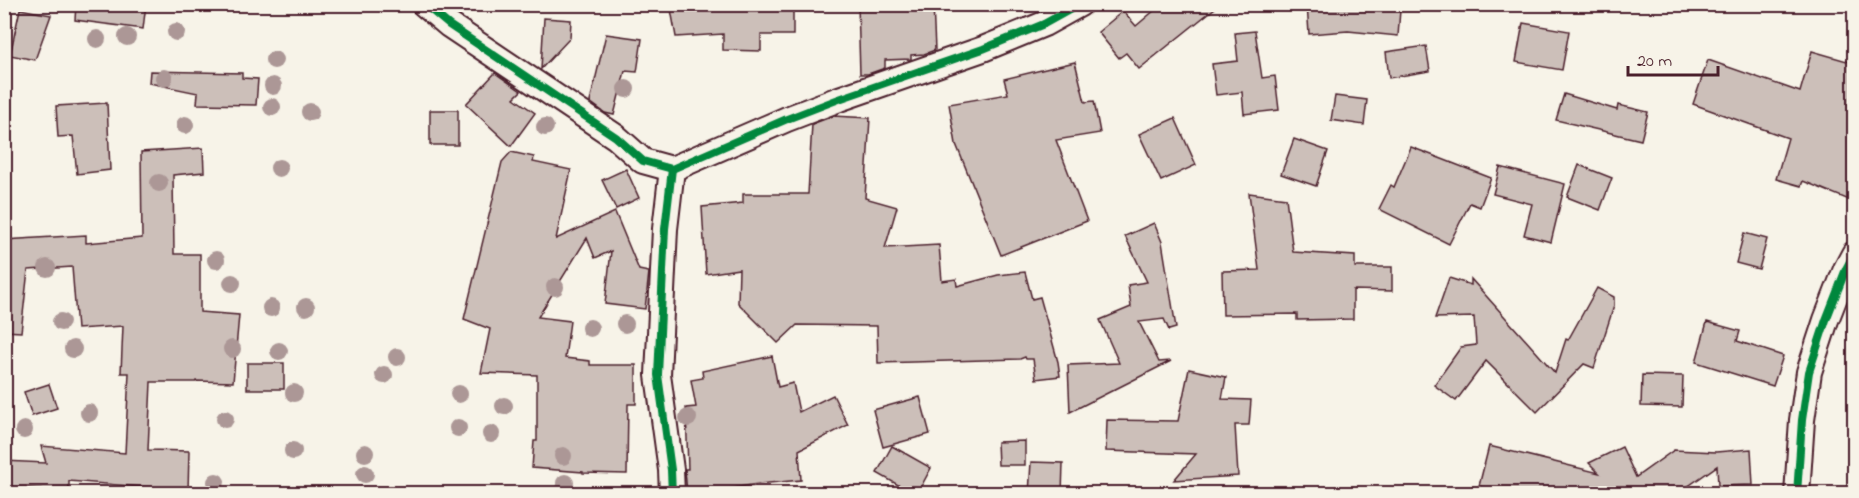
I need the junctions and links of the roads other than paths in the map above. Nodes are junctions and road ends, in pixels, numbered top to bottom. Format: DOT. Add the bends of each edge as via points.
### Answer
graph roads {
  1 [pos="424,4"];
  2 [pos="434,4"];
  3 [pos="1080,4"];
  4 [pos="449,25"];
  5 [pos="672,169"];
  6 [pos="1854,254"];
  7 [pos="672,494"];
  8 [pos="1797,494"];
  1 -- 4 [label="street"];
  2 -- 4 [label="street"];
  3 -- 5 [label="street" via="983,49 818,107"];
  4 -- 5 [label="street" via="616,137 643,161"];
  5 -- 7 [label="street" via="658,375"];
  6 -- 8 [label="street" via="1809,372"];
}
